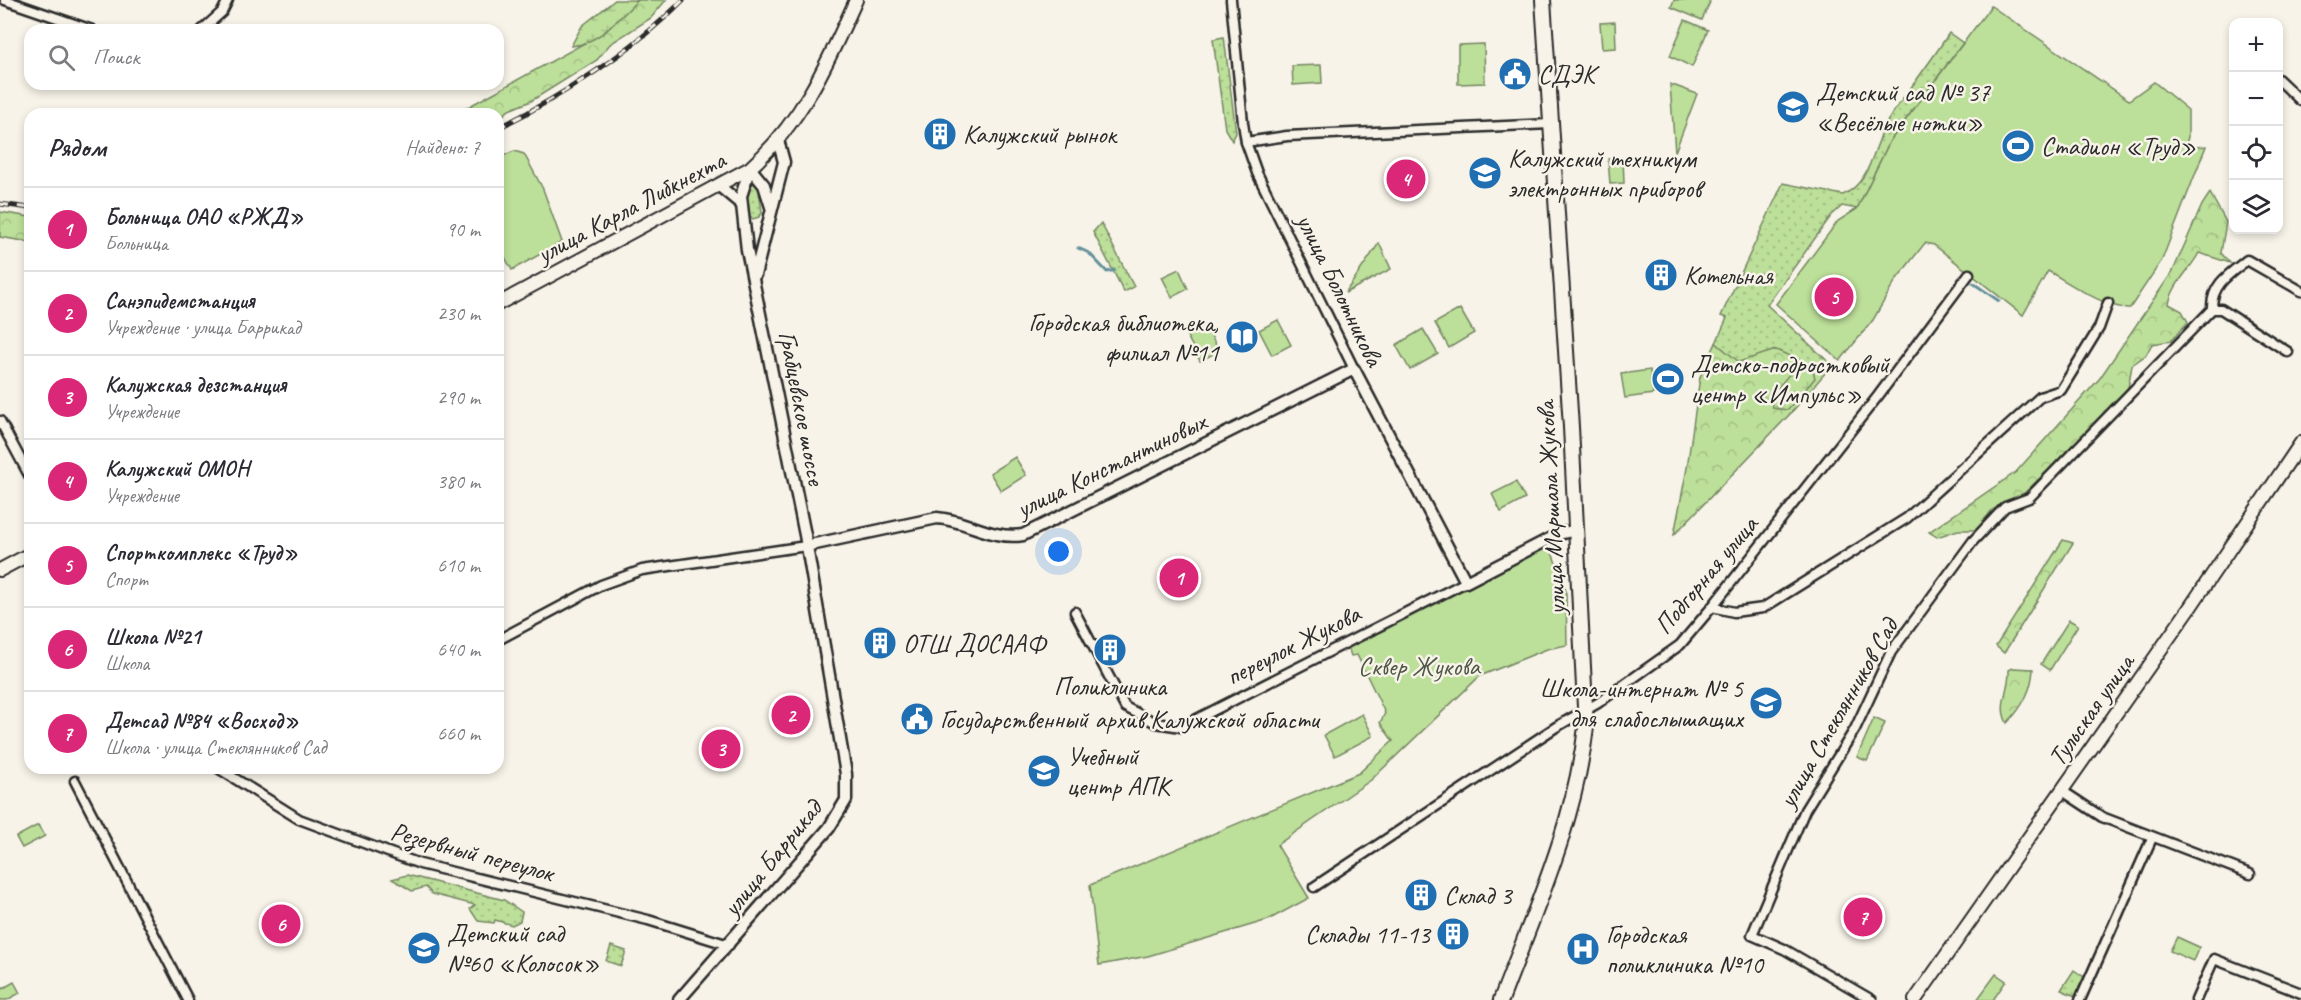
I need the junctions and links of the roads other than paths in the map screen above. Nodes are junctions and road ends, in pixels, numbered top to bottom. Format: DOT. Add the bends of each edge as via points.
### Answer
graph roads {
  1 [pos="5,0"];
  2 [pos="228,0"];
  3 [pos="856,0"];
  4 [pos="1231,0"];
  5 [pos="1543,0"];
  6 [pos="75,24"];
  7 [pos="209,24"];
  8 [pos="2283,84"];
  9 [pos="2301,101"];
  10 [pos="1551,124"];
  11 [pos="778,140"];
  12 [pos="1246,142"];
  13 [pos="750,168"];
  14 [pos="718,185"];
  15 [pos="741,204"];
  16 [pos="771,207"];
  17 [pos="744,219"];
  18 [pos="767,222"];
  19 [pos="1970,274"];
  20 [pos="755,278"];
  21 [pos="2301,291"];
  22 [pos="504,301"];
  23 [pos="2108,303"];
  24 [pos="2212,309"];
  25 [pos="2288,352"];
  26 [pos="1354,369"];
  27 [pos="0,421"];
  28 [pos="2301,443"];
  29 [pos="24,466"];
  30 [pos="1576,530"];
  31 [pos="806,546"];
  32 [pos="24,557"];
  33 [pos="0,570"];
  34 [pos="1466,582"];
  35 [pos="1712,607"];
  36 [pos="1075,612"];
  37 [pos="504,637"];
  38 [pos="1586,711"];
  39 [pos="228,774"];
  40 [pos="75,781"];
  41 [pos="2061,790"];
  42 [pos="2152,838"];
  43 [pos="2250,874"];
  44 [pos="1314,888"];
  45 [pos="729,945"];
  46 [pos="2301,993"];
  47 [pos="188,1000"];
  48 [pos="679,1000"];
  49 [pos="1501,1000"];
  50 [pos="1872,1000"];
  51 [pos="1915,1000"];
  52 [pos="2080,1000"];
  53 [pos="2196,1000"];
  1 -- 6 [label="street"];
  2 -- 7 [label="street"];
  3 -- 11 [label="main road" via="814,90"];
  4 -- 12 [label="street, улица Болотникова"];
  5 -- 10 [label="main road, улица Маршала Жукова"];
  8 -- 9 [label="street"];
  10 -- 12 [label="street" via="1287,136"];
  10 -- 30 [label="main road, улица Маршала Жукова"];
  11 -- 13 [label="main road, улица Карла Либкнехта"];
  11 -- 16 [label="street, Грабцевское шоссе" via="784,162"];
  12 -- 26 [label="street, улица Болотникова" via="1257,173"];
  13 -- 14 [label="main road, улица Карла Либкнехта"];
  13 -- 15 [label="street"];
  13 -- 16 [label="street" via="764,185"];
  14 -- 15 [label="street"];
  14 -- 22 [label="main road, улица Карла Либкнехта"];
  15 -- 17 [label="street, Грабцевское шоссе"];
  16 -- 18 [label="street, Грабцевское шоссе"];
  17 -- 18 [label="street" via="755,225"];
  17 -- 20 [label="street, Грабцевское шоссе"];
  18 -- 20 [label="street, Грабцевское шоссе"];
  19 -- 35 [label="street, Подгорная улица"];
  20 -- 31 [label="street, Грабцевское шоссе"];
  21 -- 24 [label="street" via="2247,260 2222,280 2211,296"];
  23 -- 35 [label="street" via="2099,328 2061,390 2040,397 1907,518 1763,608 1734,612"];
  24 -- 25 [label="street" via="2221,309"];
  24 -- 50 [label="street, улица Стеклянников Сад" via="2029,498 2005,507 1973,541 1891,652 1855,729 1805,810 1752,935"];
  26 -- 31 [label="street, улица Константиновых" via="1023,535 1003,536 937,518"];
  26 -- 34 [label="street, улица Болотникова"];
  27 -- 29 [label="street"];
  28 -- 41 [label="main road, Тульская улица"];
  30 -- 34 [label="street, переулок Жукова" via="1559,534"];
  30 -- 38 [label="main road, улица Маршала Жукова"];
  31 -- 37 [label="street" via="642,570 601,585"];
  31 -- 45 [label="street, улица Баррикад" via="846,774 846,800 830,828"];
  32 -- 33 [label="main road"];
  34 -- 36 [label="street, переулок Жукова" via="1180,728 1156,723 1125,707"];
  35 -- 38 [label="street, Подгорная улица" via="1680,645"];
  38 -- 44 [label="street, Подгорная улица"];
  38 -- 49 [label="main road, улица Маршала Жукова" via="1582,767 1567,824"];
  39 -- 45 [label="street, Резервный переулок" via="299,819 420,864 648,920"];
  40 -- 47 [label="street"];
  41 -- 42 [label="street" via="2102,817"];
  41 -- 51 [label="main road, Тульская улица"];
  42 -- 43 [label="street"];
  42 -- 52 [label="street"];
  45 -- 48 [label="street, улица Баррикад"];
  46 -- 53 [label="street" via="2214,959"];
}
